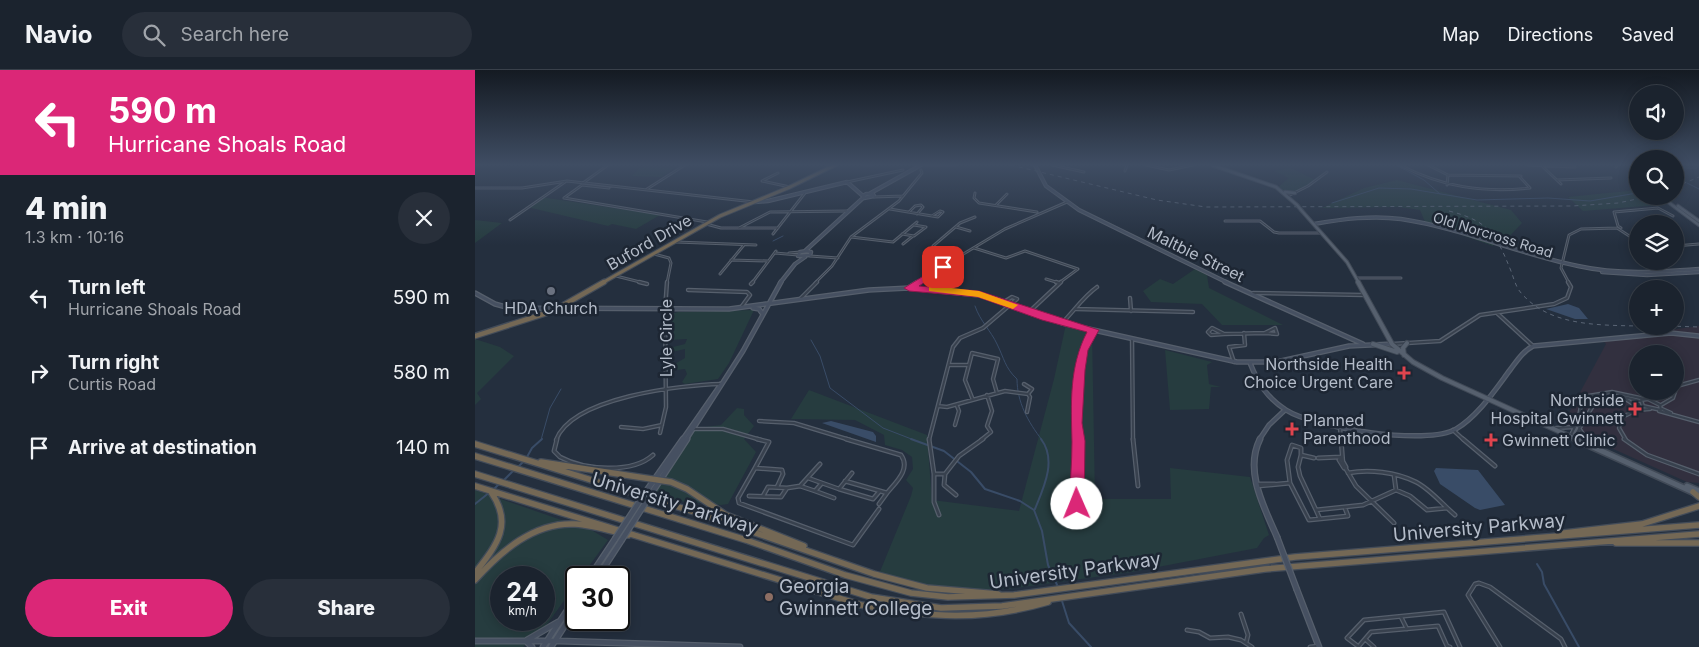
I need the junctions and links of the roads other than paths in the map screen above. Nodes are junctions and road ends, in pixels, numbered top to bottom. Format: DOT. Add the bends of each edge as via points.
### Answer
graph roads {
  1 [pos="551,192"];
  2 [pos="572,192"];
  3 [pos="663,192"];
  4 [pos="778,192"];
  5 [pos="803,192"];
  6 [pos="805,192"];
  7 [pos="858,192"];
  8 [pos="873,192"];
  9 [pos="880,192"];
  10 [pos="906,192"];
  11 [pos="1054,192"];
  12 [pos="1283,192"];
  13 [pos="975,193"];
  14 [pos="1295,193"];
  15 [pos="869,194"];
  16 [pos="1007,194"];
  17 [pos="1287,195"];
  18 [pos="768,196"];
  19 [pos="874,196"];
  20 [pos="903,196"];
  21 [pos="863,197"];
  22 [pos="869,199"];
  23 [pos="754,202"];
  24 [pos="765,202"];
  25 [pos="1067,202"];
  26 [pos="857,205"];
  27 [pos="996,205"];
  28 [pos="1674,205"];
  29 [pos="890,209"];
  30 [pos="790,212"];
  31 [pos="849,212"];
  32 [pos="908,212"];
  33 [pos="1037,212"];
  34 [pos="917,214"];
  35 [pos="1671,215"];
  36 [pos="932,216"];
  37 [pos="975,217"];
  38 [pos="511,220"];
  39 [pos="1225,221"];
  40 [pos="917,222"];
  41 [pos="707,223"];
  42 [pos="1699,223"];
  43 [pos="913,224"];
  44 [pos="1314,224"];
  45 [pos="956,227"];
  46 [pos="739,228"];
  47 [pos="777,228"];
  48 [pos="1621,228"];
  49 [pos="970,231"];
  50 [pos="773,234"];
  51 [pos="902,234"];
  52 [pos="1323,234"];
  53 [pos="913,236"];
  54 [pos="1629,236"];
  55 [pos="851,237"];
  56 [pos="675,242"];
  57 [pos="815,244"];
  58 [pos="903,244"];
  59 [pos="1699,244"];
  60 [pos="744,245"];
  61 [pos="756,245"];
  62 [pos="1684,245"];
  63 [pos="973,248"];
  64 [pos="805,251"];
  65 [pos="811,253"];
  66 [pos="654,254"];
  67 [pos="799,254"];
  68 [pos="823,256"];
  69 [pos="807,257"];
  70 [pos="838,258"];
  71 [pos="957,258"];
  72 [pos="731,260"];
  73 [pos="769,261"];
  74 [pos="795,264"];
  75 [pos="1561,264"];
  76 [pos="1699,270"];
  77 [pos="720,274"];
  78 [pos="616,276"];
  79 [pos="1356,278"];
  80 [pos="1401,278"];
  81 [pos="1046,279"];
  82 [pos="1059,283"];
  83 [pos="647,284"];
  84 [pos="751,284"];
  85 [pos="1097,287"];
  86 [pos="909,288"];
  87 [pos="688,290"];
  88 [pos="475,292"];
  89 [pos="1248,293"];
  90 [pos="1365,295"];
  91 [pos="772,296"];
  92 [pos="1131,298"];
  93 [pos="798,300"];
  94 [pos="569,302"];
  95 [pos="784,302"];
  96 [pos="1004,302"];
  97 [pos="767,305"];
  98 [pos="1011,305"];
  99 [pos="750,307"];
  100 [pos="541,308"];
  101 [pos="741,308"];
  102 [pos="557,309"];
  103 [pos="573,309"];
  104 [pos="1076,309"];
  105 [pos="665,310"];
  106 [pos="1131,311"];
  107 [pos="1029,312"];
  108 [pos="1193,312"];
  109 [pos="762,313"];
  110 [pos="1497,313"];
  111 [pos="541,316"];
  112 [pos="1062,323"];
  113 [pos="1093,330"];
  114 [pos="1244,333"];
  115 [pos="1265,333"];
  116 [pos="1224,334"];
  117 [pos="475,336"];
  118 [pos="1699,337"];
  119 [pos="1132,339"];
  120 [pos="1407,343"];
  121 [pos="1363,344"];
  122 [pos="1373,344"];
  123 [pos="1392,344"];
  124 [pos="1533,346"];
  125 [pos="1404,355"];
  126 [pos="1234,362"];
  127 [pos="1250,363"];
  128 [pos="1259,363"];
  129 [pos="948,365"];
  130 [pos="969,365"];
  131 [pos="1253,372"];
  132 [pos="1699,380"];
  133 [pos="721,384"];
  134 [pos="1024,384"];
  135 [pos="666,390"];
  136 [pos="997,393"];
  137 [pos="1027,394"];
  138 [pos="987,395"];
  139 [pos="1613,395"];
  140 [pos="1629,396"];
  141 [pos="1487,397"];
  142 [pos="973,400"];
  143 [pos="1644,400"];
  144 [pos="1650,400"];
  145 [pos="1654,401"];
  146 [pos="1665,402"];
  147 [pos="1641,403"];
  148 [pos="957,405"];
  149 [pos="938,406"];
  150 [pos="1660,408"];
  151 [pos="1650,409"];
  152 [pos="1285,410"];
  153 [pos="1636,410"];
  154 [pos="1027,412"];
  155 [pos="759,420"];
  156 [pos="1699,422"];
  157 [pos="662,425"];
  158 [pos="955,425"];
  159 [pos="621,427"];
  160 [pos="1575,427"];
  161 [pos="1340,428"];
  162 [pos="1556,428"];
  163 [pos="1579,428"];
  164 [pos="694,429"];
  165 [pos="1453,430"];
  166 [pos="660,433"];
  167 [pos="1573,436"];
  168 [pos="1590,443"];
  169 [pos="475,444"];
  170 [pos="653,455"];
  171 [pos="1301,455"];
  172 [pos="475,456"];
  173 [pos="522,458"];
  174 [pos="1314,458"];
  175 [pos="1318,458"];
  176 [pos="1341,458"];
  177 [pos="820,464"];
  178 [pos="1495,466"];
  179 [pos="755,468"];
  180 [pos="852,472"];
  181 [pos="1348,473"];
  182 [pos="475,474"];
  183 [pos="934,474"];
  184 [pos="945,474"];
  185 [pos="1699,474"];
  186 [pos="1394,475"];
  187 [pos="808,478"];
  188 [pos="658,479"];
  189 [pos="845,481"];
  190 [pos="1291,483"];
  191 [pos="822,484"];
  192 [pos="1257,485"];
  193 [pos="475,486"];
  194 [pos="800,486"];
  195 [pos="1138,486"];
  196 [pos="777,487"];
  197 [pos="787,488"];
  198 [pos="839,489"];
  199 [pos="1396,490"];
  200 [pos="490,491"];
  201 [pos="815,491"];
  202 [pos="879,492"];
  203 [pos="1697,492"];
  204 [pos="887,494"];
  205 [pos="749,496"];
  206 [pos="763,496"];
  207 [pos="956,496"];
  208 [pos="834,498"];
  209 [pos="1372,502"];
  210 [pos="879,504"];
  211 [pos="1077,504"];
  212 [pos="1699,506"];
  213 [pos="1345,508"];
  214 [pos="1447,508"];
  215 [pos="879,509"];
  216 [pos="1316,510"];
  217 [pos="939,515"];
  218 [pos="1455,515"];
  219 [pos="1320,519"];
  220 [pos="1394,523"];
  221 [pos="1699,525"];
  222 [pos="1699,534"];
  223 [pos="1553,536"];
  224 [pos="658,542"];
  225 [pos="1594,542"];
  226 [pos="1699,543"];
  227 [pos="844,563"];
  228 [pos="597,566"];
  229 [pos="605,566"];
  230 [pos="475,573"];
  231 [pos="475,580"];
  232 [pos="1014,595"];
  233 [pos="1065,597"];
  234 [pos="565,614"];
  235 [pos="1241,614"];
  236 [pos="1401,616"];
  237 [pos="561,620"];
  238 [pos="565,625"];
  239 [pos="1407,629"];
  240 [pos="1187,630"];
  241 [pos="1365,639"];
  242 [pos="475,641"];
  243 [pos="525,641"];
  244 [pos="547,641"];
  245 [pos="555,641"];
  246 [pos="1247,643"];
  247 [pos="1319,646"];
  248 [pos="532,647"];
  249 [pos="543,647"];
  250 [pos="551,647"];
  251 [pos="740,647"];
  252 [pos="1252,647"];
  253 [pos="1309,647"];
  254 [pos="1358,647"];
  255 [pos="1374,647"];
  256 [pos="1450,647"];
  257 [pos="1460,647"];
  258 [pos="1500,647"];
  259 [pos="1565,647"];
  1 -- 38 [label="street"];
  2 -- 41 [label="street" via="564,198"];
  3 -- 23 [label="street"];
  4 -- 18 [label="highway, Buford Drive"];
  5 -- 24 [label="street"];
  6 -- 30 [label="street"];
  7 -- 15 [label="street"];
  7 -- 21 [label="street"];
  8 -- 15 [label="street"];
  9 -- 19 [label="street"];
  10 -- 20 [label="street"];
  11 -- 25 [label="street, Maltbie Street"];
  12 -- 14 [label="main road"];
  12 -- 17 [label="main road"];
  13 -- 27 [label="street" via="975,202"];
  14 -- 17 [label="street"];
  15 -- 19 [label="street"];
  15 -- 21 [label="street"];
  16 -- 27 [label="street"];
  17 -- 44 [label="main road, bridge"];
  18 -- 23 [label="highway, Buford Drive"];
  18 -- 24 [label="highway" via="763,200"];
  19 -- 20 [label="street"];
  19 -- 22 [label="street"];
  20 -- 29 [label="street"];
  21 -- 22 [label="street"];
  21 -- 26 [label="street"];
  22 -- 26 [label="street"];
  23 -- 24 [label="street"];
  23 -- 41 [label="highway, Buford Drive"];
  25 -- 33 [label="street"];
  25 -- 89 [label="street, Maltbie Street"];
  26 -- 31 [label="street"];
  27 -- 33 [label="street"];
  28 -- 42 [label="main road"];
  29 -- 32 [label="street"];
  29 -- 55 [label="street"];
  30 -- 31 [label="street"];
  30 -- 46 [label="street" via="765,213"];
  30 -- 47 [label="street"];
  31 -- 57 [label="street"];
  32 -- 34 [label="street"];
  32 -- 34 [label="street" via="921,205 923,207"];
  33 -- 63 [label="street"];
  34 -- 36 [label="street"];
  35 -- 48 [label="street" via="1658,208 1614,212"];
  37 -- 45 [label="street"];
  39 -- 52 [label="street" via="1260,221 1279,233"];
  40 -- 43 [label="street"];
  41 -- 46 [label="street"];
  41 -- 56 [label="highway, Buford Drive"];
  43 -- 51 [label="street"];
  43 -- 53 [label="street" via="926,228"];
  44 -- 52 [label="main road"];
  44 -- 75 [label="street, Old Norcross Road" via="1369,219 1421,224 1523,256"];
  45 -- 49 [label="street"];
  45 -- 71 [label="street" via="933,246"];
  46 -- 47 [label="street"];
  47 -- 50 [label="street"];
  51 -- 53 [label="street"];
  51 -- 55 [label="street" via="888,243"];
  52 -- 79 [label="main road"];
  53 -- 58 [label="street"];
  54 -- 75 [label="street" via="1617,228 1585,228 1573,232 1569,235"];
  55 -- 70 [label="street"];
  56 -- 60 [label="street"];
  56 -- 66 [label="highway, Buford Drive"];
  57 -- 64 [label="street"];
  57 -- 65 [label="street"];
  59 -- 62 [label="street"];
  60 -- 61 [label="street"];
  60 -- 72 [label="street"];
  63 -- 71 [label="street"];
  63 -- 82 [label="street" via="1007,258 1025,251 1078,268"];
  64 -- 65 [label="street"];
  64 -- 67 [label="street"];
  65 -- 68 [label="street"];
  65 -- 69 [label="street"];
  66 -- 78 [label="highway, Buford Drive"];
  66 -- 105 [label="street, Lyle Circle" via="671,261"];
  67 -- 69 [label="street"];
  67 -- 73 [label="street" via="775,252"];
  67 -- 74 [label="street"];
  68 -- 69 [label="street"];
  68 -- 70 [label="street"];
  69 -- 74 [label="street"];
  70 -- 93 [label="street"];
  71 -- 86 [label="street"];
  72 -- 73 [label="street"];
  72 -- 77 [label="street"];
  73 -- 84 [label="street"];
  74 -- 91 [label="street"];
  75 -- 76 [label="street, Old Norcross Road" via="1637,275"];
  75 -- 110 [label="street" via="1561,272 1571,287 1567,298 1554,304"];
  78 -- 83 [label="street"];
  78 -- 94 [label="highway, Buford Drive"];
  79 -- 80 [label="street"];
  79 -- 90 [label="main road"];
  81 -- 82 [label="street"];
  82 -- 107 [label="street"];
  85 -- 104 [label="street" via="1082,298"];
  86 -- 93 [label="street"];
  86 -- 96 [label="street" via="975,294"];
  87 -- 101 [label="street" via="747,292 750,295"];
  88 -- 100 [label="street" via="503,306"];
  89 -- 90 [label="street"];
  89 -- 121 [label="street, Maltbie Street"];
  90 -- 123 [label="main road"];
  91 -- 95 [label="street" via="774,301"];
  91 -- 97 [label="street"];
  92 -- 106 [label="street"];
  93 -- 95 [label="street"];
  94 -- 102 [label="highway, Buford Drive"];
  94 -- 103 [label="highway" via="568,306"];
  95 -- 97 [label="street"];
  96 -- 98 [label="street"];
  96 -- 98 [label="street" via="1012,297 1017,299"];
  97 -- 99 [label="street"];
  97 -- 109 [label="street"];
  98 -- 107 [label="street"];
  98 -- 129 [label="street" via="983,328 957,341"];
  99 -- 101 [label="street"];
  99 -- 109 [label="street"];
  100 -- 102 [label="street"];
  100 -- 111 [label="highway"];
  101 -- 105 [label="street"];
  102 -- 103 [label="street"];
  102 -- 111 [label="highway, Buford Drive"];
  103 -- 105 [label="street"];
  104 -- 106 [label="street"];
  104 -- 112 [label="street"];
  105 -- 135 [label="street, Lyle Circle"];
  106 -- 108 [label="street"];
  107 -- 112 [label="street"];
  109 -- 133 [label="street" via="743,351"];
  110 -- 120 [label="street" via="1474,318 1443,340"];
  110 -- 124 [label="street"];
  111 -- 117 [label="highway, Buford Drive"];
  112 -- 113 [label="street"];
  113 -- 119 [label="street"];
  113 -- 211 [label="street" via="1083,350 1079,370"];
  114 -- 115 [label="street"];
  114 -- 116 [label="street"];
  114 -- 126 [label="street" via="1245,345 1229,347"];
  115 -- 115 [label="street" via="1274,334 1278,332 1272,328"];
  116 -- 116 [label="street" via="1212,335 1208,332 1212,328"];
  118 -- 124 [label="street" via="1671,333"];
  119 -- 126 [label="street"];
  119 -- 195 [label="street" via="1133,442"];
  120 -- 123 [label="street"];
  120 -- 125 [label="main road" via="1403,348"];
  121 -- 122 [label="street"];
  121 -- 128 [label="street" via="1285,361"];
  122 -- 123 [label="street"];
  122 -- 125 [label="main road"];
  123 -- 125 [label="main road"];
  124 -- 141 [label="street" via="1524,351"];
  125 -- 141 [label="main road" via="1427,370"];
  126 -- 127 [label="street"];
  127 -- 128 [label="street"];
  127 -- 131 [label="street"];
  128 -- 131 [label="street"];
  129 -- 130 [label="street"];
  129 -- 149 [label="street"];
  130 -- 136 [label="street" via="972,353 998,359 993,379"];
  130 -- 142 [label="street" via="965,380"];
  131 -- 152 [label="street" via="1262,391"];
  132 -- 146 [label="street" via="1677,386 1673,398"];
  133 -- 135 [label="street"];
  133 -- 164 [label="street"];
  133 -- 188 [label="street" via="716,387"];
  134 -- 137 [label="street" via="1032,389"];
  135 -- 157 [label="street, Lyle Circle"];
  135 -- 170 [label="street" via="627,398 578,416 561,429 554,450 562,459 609,468 639,466"];
  136 -- 137 [label="street"];
  136 -- 138 [label="street"];
  137 -- 154 [label="street" via="1030,397"];
  138 -- 142 [label="street"];
  138 -- 184 [label="street" via="992,411 987,426 991,432 949,463"];
  139 -- 147 [label="street"];
  139 -- 153 [label="street" via="1630,401"];
  139 -- 163 [label="street" via="1597,398"];
  140 -- 160 [label="street" via="1611,392 1591,394 1582,401"];
  141 -- 162 [label="main road"];
  141 -- 165 [label="street" via="1469,419"];
  142 -- 148 [label="street"];
  143 -- 147 [label="street"];
  144 -- 145 [label="street"];
  145 -- 146 [label="street"];
  145 -- 150 [label="street"];
  146 -- 150 [label="street"];
  147 -- 151 [label="street"];
  147 -- 153 [label="street"];
  148 -- 149 [label="street"];
  148 -- 158 [label="street" via="959,411"];
  149 -- 183 [label="street" via="928,446"];
  150 -- 151 [label="street"];
  150 -- 156 [label="street"];
  151 -- 153 [label="street"];
  152 -- 161 [label="street"];
  152 -- 192 [label="street" via="1268,424 1257,443 1253,462"];
  153 -- 185 [label="street" via="1620,420 1626,440 1650,457"];
  155 -- 204 [label="street" via="794,423 901,454 906,468"];
  157 -- 159 [label="street" via="643,429"];
  157 -- 166 [label="street, Lyle Circle"];
  160 -- 162 [label="street"];
  160 -- 167 [label="street"];
  161 -- 165 [label="street" via="1425,435"];
  161 -- 176 [label="street"];
  162 -- 167 [label="main road"];
  163 -- 167 [label="street"];
  163 -- 168 [label="street"];
  164 -- 179 [label="street" via="723,429 769,442"];
  164 -- 188 [label="street"];
  165 -- 178 [label="street"];
  167 -- 168 [label="main road"];
  168 -- 203 [label="main road"];
  169 -- 173 [label="highway"];
  171 -- 174 [label="street"];
  171 -- 190 [label="street" via="1301,448 1292,445 1287,460"];
  171 -- 216 [label="street" via="1300,476"];
  172 -- 232 [label="highway, University Parkway" via="746,540 845,575 911,593 973,598"];
  173 -- 188 [label="highway" via="581,470"];
  173 -- 227 [label="highway"];
  175 -- 176 [label="street"];
  176 -- 181 [label="street"];
  177 -- 187 [label="street"];
  179 -- 196 [label="street" via="782,470"];
  179 -- 215 [label="street" via="738,498 739,503 853,544"];
  180 -- 189 [label="street"];
  181 -- 186 [label="street" via="1364,470"];
  181 -- 209 [label="street"];
  182 -- 233 [label="highway, University Parkway" via="856,593 914,606 984,608"];
  183 -- 184 [label="street"];
  183 -- 217 [label="street" via="934,502"];
  184 -- 207 [label="street" via="944,485"];
  186 -- 199 [label="street"];
  186 -- 214 [label="street" via="1418,484"];
  187 -- 191 [label="street"];
  187 -- 194 [label="street"];
  188 -- 227 [label="highway" via="684,487 727,514"];
  188 -- 228 [label="street, bridge" via="645,493"];
  188 -- 229 [label="street, bridge"];
  189 -- 198 [label="street"];
  189 -- 202 [label="street"];
  190 -- 192 [label="street"];
  190 -- 219 [label="street" via="1309,520"];
  191 -- 198 [label="street"];
  191 -- 201 [label="street"];
  192 -- 247 [label="street, bridge"];
  193 -- 200 [label="highway"];
  194 -- 197 [label="street"];
  194 -- 201 [label="street"];
  196 -- 197 [label="street"];
  196 -- 206 [label="street" via="768,487"];
  197 -- 206 [label="street" via="781,497"];
  198 -- 202 [label="street" via="873,499"];
  199 -- 209 [label="street"];
  199 -- 214 [label="street" via="1410,496 1427,510"];
  200 -- 224 [label="highway"];
  200 -- 230 [label="highway" via="503,509 503,527 491,552"];
  201 -- 208 [label="street"];
  202 -- 204 [label="street"];
  204 -- 210 [label="street"];
  205 -- 206 [label="street"];
  209 -- 213 [label="street"];
  209 -- 220 [label="street"];
  212 -- 223 [label="highway" via="1641,524"];
  213 -- 216 [label="street"];
  213 -- 219 [label="street" via="1348,516"];
  214 -- 218 [label="street"];
  216 -- 219 [label="street"];
  221 -- 223 [label="highway, University Parkway"];
  222 -- 225 [label="highway, University Parkway"];
  223 -- 232 [label="highway, University Parkway" via="1286,558"];
  224 -- 231 [label="highway" via="582,525 559,526 537,532 512,545"];
  224 -- 233 [label="highway" via="845,600 910,613 999,615"];
  225 -- 226 [label="highway"];
  225 -- 233 [label="highway, University Parkway" via="1265,569"];
  227 -- 232 [label="highway" via="927,588"];
  234 -- 237 [label="street"];
  235 -- 246 [label="street" via="1248,634"];
  236 -- 239 [label="street"];
  236 -- 254 [label="street" via="1364,620 1347,638"];
  236 -- 257 [label="street" via="1444,612"];
  237 -- 243 [label="street"];
  237 -- 244 [label="street"];
  238 -- 245 [label="street"];
  239 -- 241 [label="street" via="1371,632"];
  239 -- 256 [label="street" via="1437,626"];
  240 -- 246 [label="street" via="1210,638 1228,637"];
  241 -- 254 [label="street"];
  241 -- 255 [label="street"];
  242 -- 243 [label="street"];
  243 -- 244 [label="street"];
  243 -- 248 [label="street"];
  244 -- 245 [label="street"];
  244 -- 249 [label="street"];
  245 -- 250 [label="street"];
  245 -- 251 [label="street"];
  246 -- 252 [label="street"];
  247 -- 253 [label="street"];
  258 -- 259 [label="street" via="1468,596 1470,588 1476,584 1497,592 1561,638"];
}
